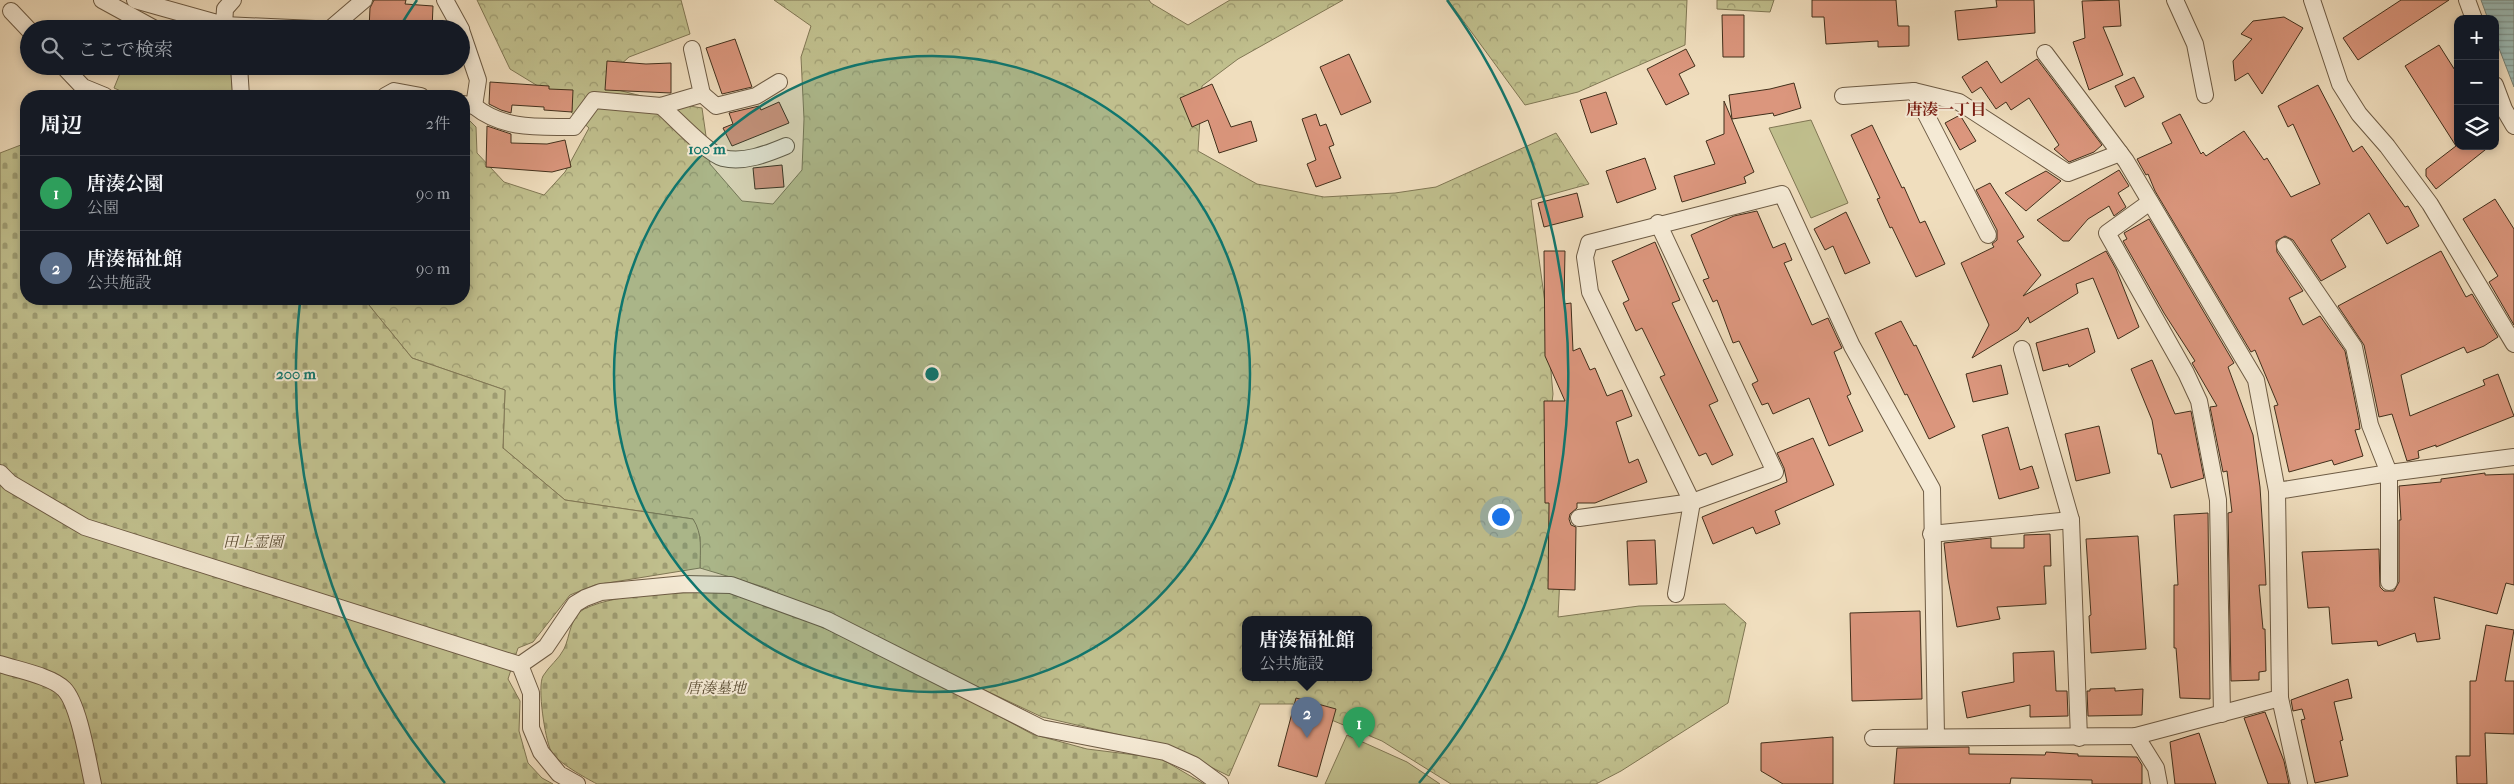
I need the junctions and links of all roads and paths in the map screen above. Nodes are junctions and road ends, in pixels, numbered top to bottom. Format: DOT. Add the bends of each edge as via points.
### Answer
graph roads {
  1 [pos="102,0"];
  2 [pos="134,0"];
  3 [pos="232,0"];
  4 [pos="364,0"];
  5 [pos="445,0"];
  6 [pos="2175,0"];
  7 [pos="2312,0"];
  8 [pos="2466,0"];
  9 [pos="6,9"];
  10 [pos="2472,15"];
  11 [pos="139,20"];
  12 [pos="206,20"];
  13 [pos="224,20"];
  14 [pos="341,20"];
  15 [pos="456,20"];
  16 [pos="20,22"];
  17 [pos="692,50"];
  18 [pos="2045,53"];
  19 [pos="470,56"];
  20 [pos="72,75"];
  21 [pos="239,75"];
  22 [pos="779,82"];
  23 [pos="90,90"];
  24 [pos="240,90"];
  25 [pos="1914,91"];
  26 [pos="702,94"];
  27 [pos="2205,95"];
  28 [pos="1843,96"];
  29 [pos="2499,96"];
  30 [pos="470,102"];
  31 [pos="470,106"];
  32 [pos="661,106"];
  33 [pos="2514,126"];
  34 [pos="786,146"];
  35 [pos="2120,153"];
  36 [pos="2150,202"];
  37 [pos="1658,223"];
  38 [pos="1988,235"];
  39 [pos="2285,246"];
  40 [pos="2514,344"];
  41 [pos="2022,349"];
  42 [pos="2514,457"];
  43 [pos="2389,473"];
  44 [pos="1,477"];
  45 [pos="2277,491"];
  46 [pos="1692,502"];
  47 [pos="1579,518"];
  48 [pos="2072,520"];
  49 [pos="1931,534"];
  50 [pos="2389,582"];
  51 [pos="1676,594"];
  52 [pos="0,664"];
  53 [pos="520,665"];
  54 [pos="2280,698"];
  55 [pos="2222,714"];
  56 [pos="2136,736"];
  57 [pos="1936,737"];
  58 [pos="1873,738"];
  59 [pos="2079,738"];
  60 [pos="93,784"];
  61 [pos="577,784"];
  62 [pos="1220,784"];
  63 [pos="2159,784"];
  64 [pos="2299,784"];
  1 -- 11 [label="street"];
  2 -- 12 [label="street"];
  3 -- 13 [label="street" via="225,9"];
  4 -- 14 [label="street"];
  5 -- 15 [label="street"];
  6 -- 27 [label="street" via="2195,44"];
  7 -- 40 [label="street" via="2340,84 2358,114 2388,146 2430,204"];
  8 -- 10 [label="street"];
  9 -- 16 [label="street"];
  17 -- 26 [label="street"];
  18 -- 35 [label="street"];
  19 -- 30 [label="street" via="478,80"];
  20 -- 23 [label="street"];
  21 -- 24 [label="street"];
  22 -- 26 [label="street" via="756,96 716,106"];
  25 -- 28 [label="street"];
  25 -- 35 [label="street" via="1959,102 2068,173"];
  25 -- 38 [label="street"];
  26 -- 32 [label="street"];
  29 -- 33 [label="street"];
  31 -- 32 [label="street" via="488,118 521,127 574,127 594,100"];
  32 -- 34 [label="street" via="722,158 769,154"];
  35 -- 36 [label="street"];
  36 -- 45 [label="street" via="2256,380"];
  36 -- 55 [label="street" via="2107,233 2199,400 2218,500"];
  37 -- 46 [label="street" via="1589,243 1585,257 1590,292"];
  37 -- 46 [label="street" via="1775,472"];
  37 -- 49 [label="street" via="1782,194 1852,346 1932,489"];
  39 -- 43 [label="street" via="2354,347 2370,424"];
  41 -- 48 [label="street"];
  42 -- 43 [label="street"];
  43 -- 45 [label="street"];
  43 -- 50 [label="street"];
  44 -- 53 [label="street" via="85,528"];
  45 -- 54 [label="street"];
  46 -- 47 [label="street"];
  46 -- 51 [label="street"];
  48 -- 49 [label="street"];
  48 -- 59 [label="street"];
  49 -- 57 [label="street"];
  52 -- 60 [label="street" via="53,682 64,690 74,706"];
  53 -- 61 [label="street" via="531,693 531,728 541,752 559,774"];
  53 -- 62 [label="street" via="546,647 575,604 586,598 602,592 685,584 731,585 827,620 1041,728 1165,752 1194,765"];
  54 -- 55 [label="street"];
  54 -- 64 [label="street"];
  55 -- 56 [label="street"];
  56 -- 59 [label="street"];
  56 -- 63 [label="street" via="2156,768"];
  57 -- 58 [label="street"];
  57 -- 59 [label="street"];
}
